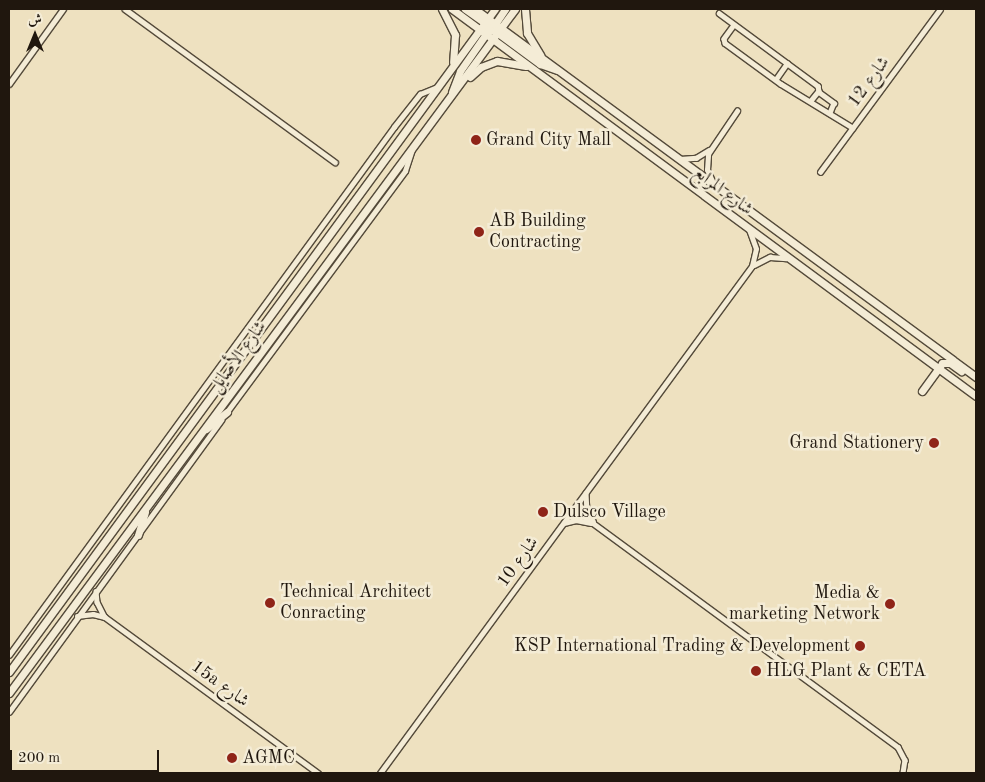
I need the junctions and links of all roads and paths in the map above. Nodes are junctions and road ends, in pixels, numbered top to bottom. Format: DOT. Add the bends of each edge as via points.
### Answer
graph roads {
  1 [pos="64,9"];
  2 [pos="125,9"];
  3 [pos="442,9"];
  4 [pos="452,9"];
  5 [pos="465,9"];
  6 [pos="475,9"];
  7 [pos="495,9"];
  8 [pos="505,9"];
  9 [pos="515,9"];
  10 [pos="525,9"];
  11 [pos="940,9"];
  12 [pos="719,13"];
  13 [pos="734,24"];
  14 [pos="491,28"];
  15 [pos="544,59"];
  16 [pos="788,63"];
  17 [pos="450,68"];
  18 [pos="535,70"];
  19 [pos="559,70"];
  20 [pos="776,80"];
  21 [pos="9,84"];
  22 [pos="437,87"];
  23 [pos="819,92"];
  24 [pos="450,97"];
  25 [pos="811,101"];
  26 [pos="737,111"];
  27 [pos="830,113"];
  28 [pos="853,128"];
  29 [pos="412,146"];
  30 [pos="710,149"];
  31 [pos="680,159"];
  32 [pos="335,162"];
  33 [pos="820,172"];
  34 [pos="714,184"];
  35 [pos="747,228"];
  36 [pos="790,259"];
  37 [pos="749,270"];
  38 [pos="937,367"];
  39 [pos="976,377"];
  40 [pos="976,381"];
  41 [pos="922,391"];
  42 [pos="976,396"];
  43 [pos="227,412"];
  44 [pos="202,432"];
  45 [pos="586,492"];
  46 [pos="146,507"];
  47 [pos="574,509"];
  48 [pos="563,524"];
  49 [pos="595,524"];
  50 [pos="138,535"];
  51 [pos="96,590"];
  52 [pos="76,616"];
  53 [pos="105,617"];
  54 [pos="9,655"];
  55 [pos="9,672"];
  56 [pos="9,693"];
  57 [pos="9,712"];
  58 [pos="318,773"];
  59 [pos="380,773"];
  60 [pos="903,773"];
  1 -- 21 [label="street"];
  2 -- 32 [label="street"];
  3 -- 17 [label="main road" via="455,35 455,55"];
  4 -- 14 [label="main road, شارع المرابع"];
  5 -- 14 [label="main road"];
  6 -- 14 [label="main road, شارع المرابع"];
  7 -- 14 [label="main road, شارع الأصايل"];
  8 -- 14 [label="main road"];
  9 -- 14 [label="main road, شارع الأصايل"];
  10 -- 15 [label="main road" via="527,33"];
  11 -- 28 [label="street, شارع 12"];
  12 -- 13 [label="street"];
  13 -- 16 [label="street"];
  13 -- 20 [label="street" via="724,42"];
  14 -- 15 [label="main road, شارع المرابع"];
  14 -- 17 [label="main road, شارع الأصايل"];
  14 -- 18 [label="main road, شارع المرابع"];
  14 -- 19 [label="main road" via="540,64"];
  14 -- 24 [label="main road, شارع الأصايل"];
  15 -- 19 [label="main road, شارع المرابع"];
  16 -- 20 [label="street"];
  16 -- 23 [label="street" via="818,86"];
  17 -- 22 [label="main road, شارع الأصايل"];
  18 -- 24 [label="main road" via="513,62 492,63 476,70"];
  18 -- 35 [label="main road, شارع المرابع"];
  19 -- 31 [label="main road, شارع المرابع"];
  20 -- 25 [label="street"];
  22 -- 54 [label="street" via="420,94 388,135"];
  22 -- 55 [label="main road, شارع الأصايل"];
  23 -- 25 [label="street"];
  23 -- 27 [label="street" via="834,103"];
  24 -- 29 [label="main road, شارع الأصايل"];
  25 -- 27 [label="street"];
  26 -- 30 [label="street"];
  27 -- 28 [label="street"];
  28 -- 33 [label="street, شارع 12"];
  29 -- 43 [label="street" via="405,171"];
  29 -- 44 [label="main road, شارع الأصايل"];
  30 -- 31 [label="street" via="696,158"];
  30 -- 34 [label="street" via="706,165"];
  31 -- 34 [label="main road, شارع المرابع"];
  34 -- 39 [label="main road, شارع المرابع"];
  35 -- 36 [label="main road, شارع المرابع"];
  35 -- 37 [label="street, شارع 10" via="756,249"];
  36 -- 37 [label="street, شارع 10" via="770,257"];
  36 -- 38 [label="main road, شارع المرابع"];
  37 -- 45 [label="street, شارع 10"];
  38 -- 40 [label="main road" via="950,363"];
  38 -- 41 [label="main road"];
  38 -- 42 [label="main road, شارع المرابع"];
  43 -- 44 [label="main road"];
  43 -- 50 [label="street"];
  44 -- 46 [label="main road, شارع الأصايل"];
  45 -- 47 [label="street, شارع 10"];
  45 -- 49 [label="street" via="587,510"];
  46 -- 50 [label="main road"];
  46 -- 56 [label="main road, شارع الأصايل"];
  47 -- 48 [label="street, شارع 10"];
  47 -- 49 [label="street"];
  48 -- 49 [label="street" via="576,520"];
  48 -- 59 [label="street, شارع 10"];
  49 -- 60 [label="street" via="898,747 904,756"];
  50 -- 51 [label="street"];
  51 -- 52 [label="street"];
  51 -- 53 [label="street" via="97,602"];
  52 -- 53 [label="street"];
  52 -- 57 [label="street"];
  53 -- 58 [label="street, 15a شارع"];
}
